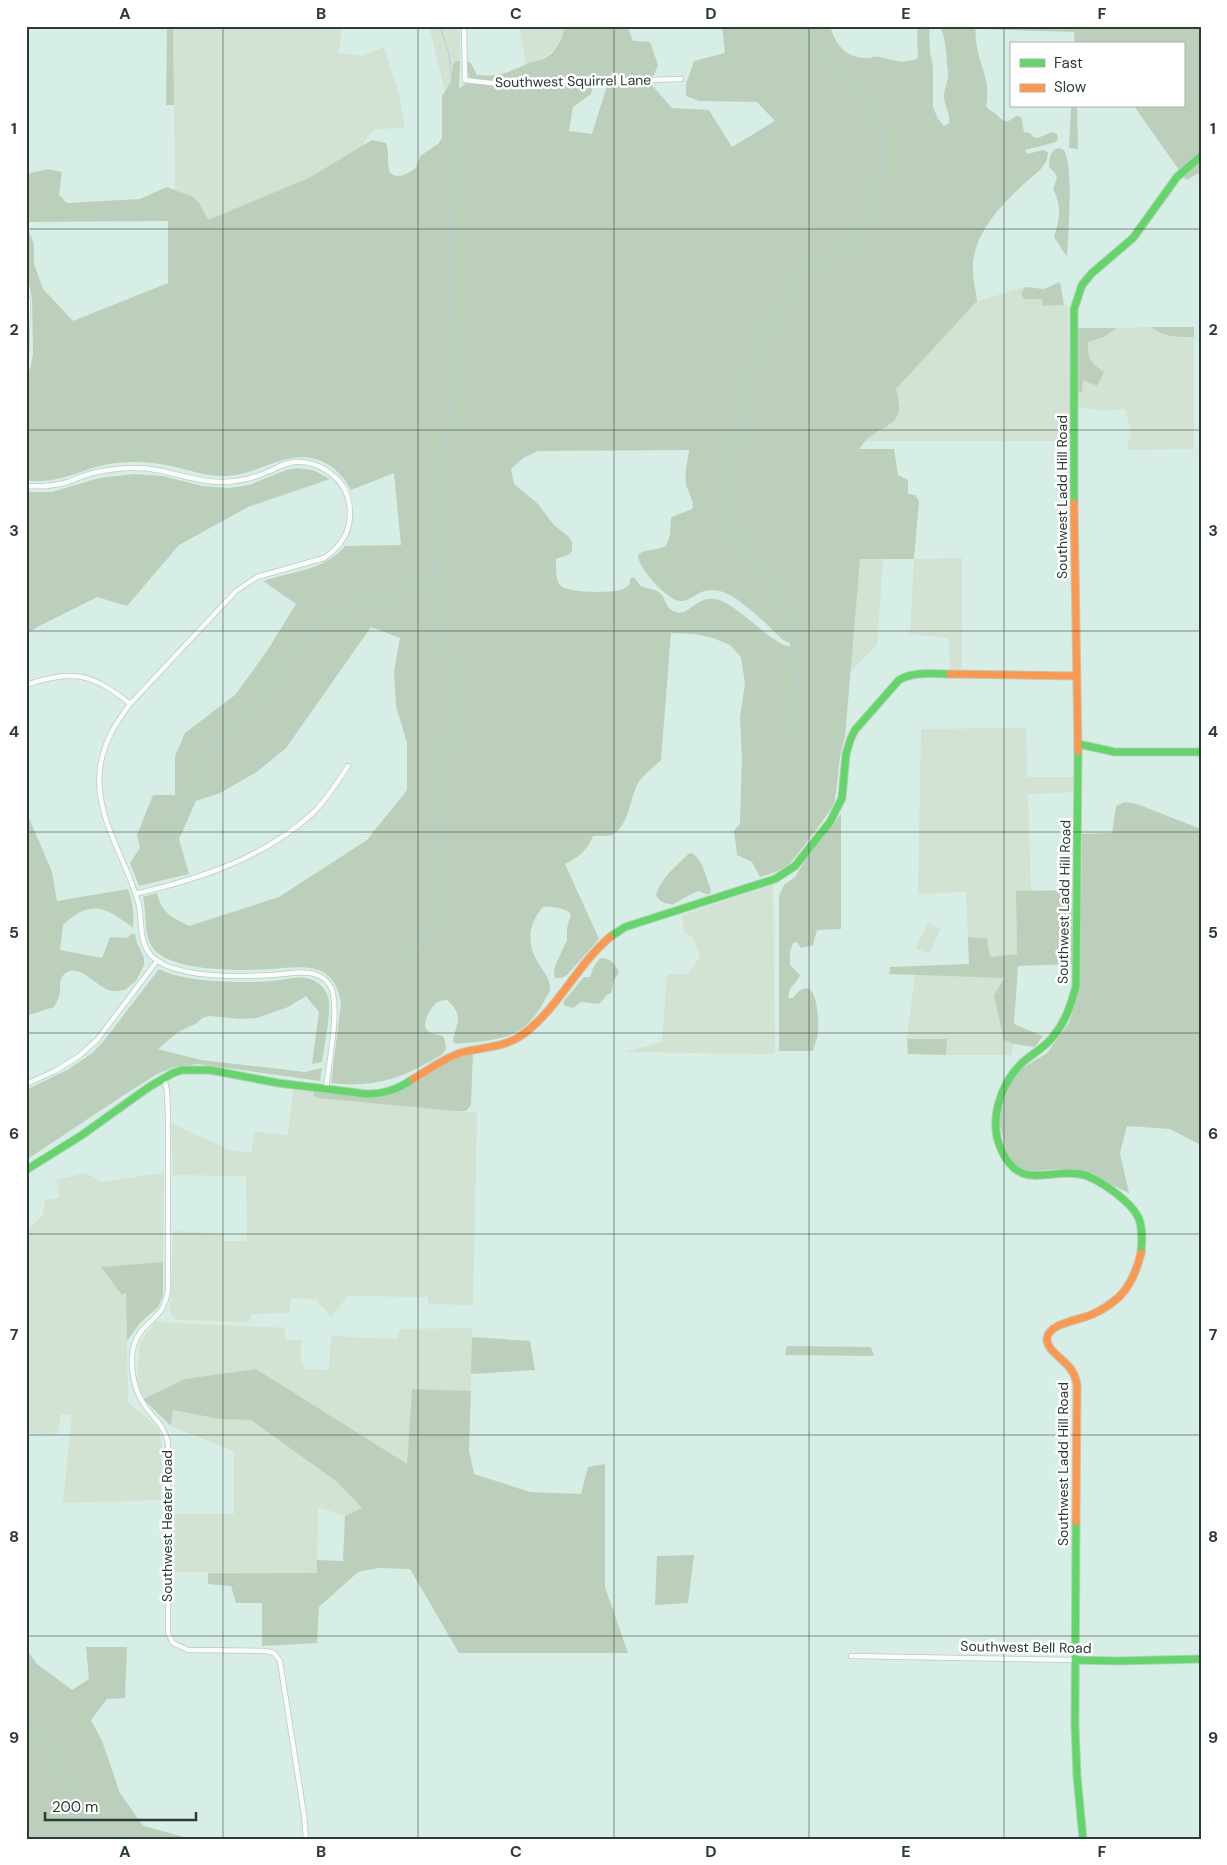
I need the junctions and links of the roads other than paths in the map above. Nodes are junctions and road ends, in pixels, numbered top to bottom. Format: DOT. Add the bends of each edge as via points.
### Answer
graph roads {
  1 [pos="464,26"];
  2 [pos="680,79"];
  3 [pos="1201,156"];
  4 [pos="26,296"];
  5 [pos="26,361"];
  6 [pos="26,486"];
  7 [pos="1077,676"];
  8 [pos="26,685"];
  9 [pos="130,704"];
  10 [pos="1078,744"];
  11 [pos="1201,752"];
  12 [pos="348,766"];
  13 [pos="135,894"];
  14 [pos="157,961"];
  15 [pos="164,1077"];
  16 [pos="26,1084"];
  17 [pos="326,1089"];
  18 [pos="26,1170"];
  19 [pos="851,1656"];
  20 [pos="1201,1659"];
  21 [pos="1076,1660"];
  22 [pos="306,1839"];
  23 [pos="1083,1839"];
  1 -- 2 [label="street, Southwest Squirrel Lane" via="465,80 491,83"];
  3 -- 7 [label="street, Southwest Ladd Hill Road" via="1174,181 1133,238 1087,279 1075,304"];
  4 -- 5 [label="street"];
  6 -- 9 [label="street" via="56,485 92,473 135,468 169,471 207,481 234,481 266,473 291,462 301,462 327,470 340,481 347,494 350,505 348,530 334,551 316,560 257,577 236,591"];
  7 -- 10 [label="street, Southwest Ladd Hill Road"];
  7 -- 17 [label="street" via="906,676 855,730 844,764 840,806 797,865 787,873 775,880 613,933 550,1008 517,1038 445,1058 383,1094"];
  8 -- 9 [label="street" via="56,676 75,676 97,681"];
  9 -- 13 [label="street" via="108,737 99,785 104,814"];
  10 -- 11 [label="street" via="1115,752"];
  10 -- 21 [label="street, Southwest Ladd Hill Road" via="1076,988 1054,1036 1020,1064 1007,1081 999,1100 997,1118 1001,1150 1014,1170 1031,1176 1088,1176 1133,1210 1142,1230 1137,1271 1124,1293 1090,1316 1054,1327 1047,1337 1049,1346 1072,1369 1077,1382"];
  12 -- 13 [label="street" via="314,811 271,843 196,879"];
  13 -- 14 [label="street" via="142,938 149,954"];
  14 -- 16 [label="street" via="97,1040 55,1071"];
  14 -- 17 [label="street" via="186,971 269,975 300,972 322,977 332,991 335,1013"];
  15 -- 17 [label="street" via="181,1070 194,1070"];
  15 -- 18 [label="street" via="89,1131"];
  15 -- 22 [label="street, Southwest Heater Road" via="168,1091 168,1291 161,1310 139,1332 132,1355 134,1378 142,1402 159,1422 168,1444 168,1633 173,1643 188,1650 266,1651 278,1656 285,1684"];
  19 -- 21 [label="street, Southwest Bell Road"];
  20 -- 21 [label="street, Southwest Bell Road"];
  21 -- 23 [label="street, Southwest Ladd Hill Road" via="1076,1766"];
}
